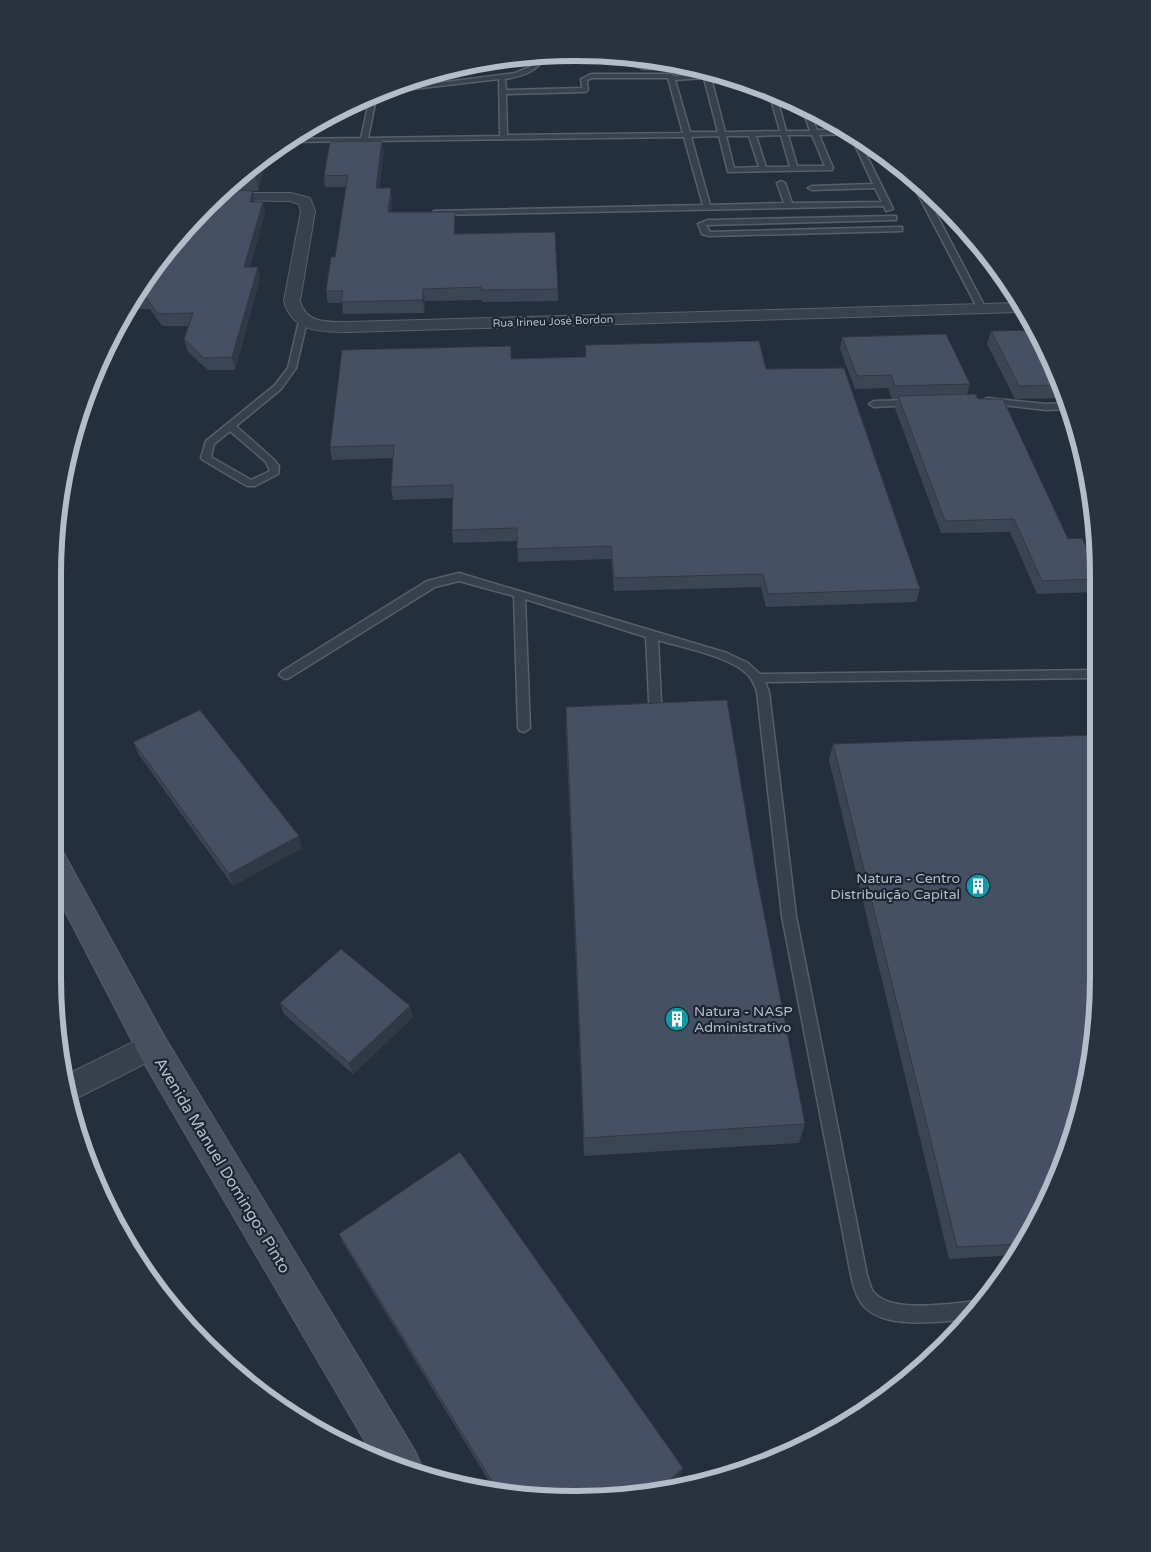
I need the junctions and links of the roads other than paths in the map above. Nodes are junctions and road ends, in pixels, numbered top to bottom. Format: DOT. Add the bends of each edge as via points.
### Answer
graph roads {
  1 [pos="540,62"];
  2 [pos="699,76"];
  3 [pos="502,77"];
  4 [pos="672,78"];
  5 [pos="708,79"];
  6 [pos="413,88"];
  7 [pos="503,92"];
  8 [pos="774,101"];
  9 [pos="372,103"];
  10 [pos="808,116"];
  11 [pos="814,132"];
  12 [pos="836,132"];
  13 [pos="752,133"];
  14 [pos="784,133"];
  15 [pos="686,134"];
  16 [pos="724,134"];
  17 [pos="504,138"];
  18 [pos="364,140"];
  19 [pos="301,141"];
  20 [pos="859,147"];
  21 [pos="794,168"];
  22 [pos="763,169"];
  23 [pos="781,183"];
  24 [pos="878,186"];
  25 [pos="812,188"];
  26 [pos="228,197"];
  27 [pos="924,197"];
  28 [pos="886,204"];
  29 [pos="789,206"];
  30 [pos="707,207"];
  31 [pos="429,214"];
  32 [pos="893,218"];
  33 [pos="1015,308"];
  34 [pos="982,309"];
  35 [pos="303,321"];
  36 [pos="981,402"];
  37 [pos="922,403"];
  38 [pos="874,404"];
  39 [pos="1061,406"];
  40 [pos="229,425"];
  41 [pos="519,595"];
  42 [pos="652,635"];
  43 [pos="1090,674"];
  44 [pos="285,675"];
  45 [pos="758,678"];
  46 [pos="656,720"];
  47 [pos="524,728"];
  48 [pos="61,875"];
  49 [pos="152,1046"];
  50 [pos="73,1085"];
  51 [pos="966,1311"];
  52 [pos="397,1458"];
  1 -- 3 [label="lane" via="530,70"];
  2 -- 4 [label="lane"];
  3 -- 6 [label="lane"];
  3 -- 7 [label="lane"];
  4 -- 7 [label="lane" via="664,75 591,76 584,79 585,90"];
  4 -- 15 [label="lane"];
  5 -- 16 [label="lane"];
  7 -- 17 [label="lane"];
  8 -- 14 [label="lane"];
  9 -- 18 [label="lane"];
  10 -- 11 [label="lane"];
  11 -- 12 [label="lane"];
  11 -- 14 [label="lane"];
  11 -- 21 [label="lane" via="829,168"];
  13 -- 14 [label="lane"];
  13 -- 16 [label="lane"];
  13 -- 22 [label="lane"];
  14 -- 21 [label="lane"];
  15 -- 16 [label="lane"];
  15 -- 17 [label="lane"];
  15 -- 30 [label="lane"];
  16 -- 22 [label="lane" via="732,170"];
  17 -- 18 [label="lane"];
  18 -- 19 [label="lane"];
  20 -- 24 [label="lane"];
  21 -- 22 [label="lane"];
  23 -- 29 [label="lane"];
  24 -- 25 [label="lane"];
  24 -- 28 [label="lane"];
  26 -- 35 [label="street" via="291,197 306,204 308,211 292,301 292,308"];
  27 -- 34 [label="lane"];
  28 -- 29 [label="lane"];
  28 -- 32 [label="lane"];
  29 -- 30 [label="lane"];
  30 -- 31 [label="lane"];
  32 -- 32 [label="lane" via="708,222 702,224 709,234 900,231"];
  33 -- 34 [label="street, Rua Irineu José Bordon"];
  34 -- 35 [label="street, Rua Irineu José Bordon" via="370,326 329,326"];
  35 -- 40 [label="lane" via="292,368 278,387"];
  36 -- 39 [label="lane"];
  37 -- 38 [label="lane"];
  40 -- 40 [label="lane" via="208,443 206,458 251,484 275,472 269,460"];
  41 -- 42 [label="lane"];
  41 -- 44 [label="lane" via="469,579 431,584"];
  41 -- 47 [label="lane"];
  42 -- 45 [label="lane" via="723,656 749,668"];
  42 -- 46 [label="lane"];
  43 -- 45 [label="lane"];
  45 -- 51 [label="lane" via="763,692 789,916 859,1275 866,1296 883,1310 913,1314"];
  48 -- 49 [label="street, Avenida Manuel Domingos Pinto"];
  49 -- 50 [label="street"];
  49 -- 52 [label="street, Avenida Manuel Domingos Pinto"];
}
